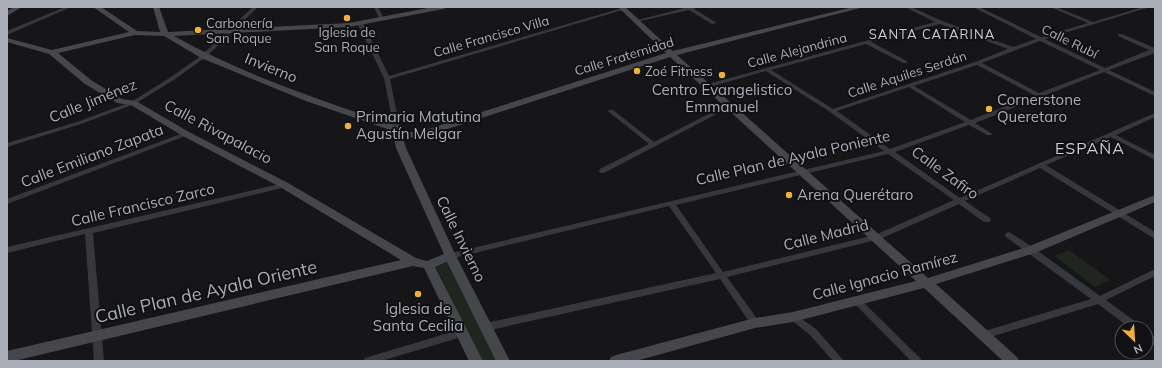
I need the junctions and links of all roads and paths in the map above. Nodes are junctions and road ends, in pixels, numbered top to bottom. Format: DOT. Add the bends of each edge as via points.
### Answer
graph roads {
  1 [pos="20,7"];
  2 [pos="60,7"];
  3 [pos="69,7"];
  4 [pos="96,7"];
  5 [pos="156,7"];
  6 [pos="256,7"];
  7 [pos="376,7"];
  8 [pos="444,7"];
  9 [pos="861,7"];
  10 [pos="907,7"];
  11 [pos="975,7"];
  12 [pos="1052,7"];
  13 [pos="1148,7"];
  14 [pos="622,8"];
  15 [pos="692,8"];
  16 [pos="417,9"];
  17 [pos="52,13"];
  18 [pos="7,14"];
  19 [pos="382,19"];
  20 [pos="636,21"];
  21 [pos="940,22"];
  22 [pos="360,23"];
  23 [pos="714,23"];
  24 [pos="1092,23"];
  25 [pos="230,31"];
  26 [pos="165,32"];
  27 [pos="7,33"];
  28 [pos="135,33"];
  29 [pos="1120,35"];
  30 [pos="1040,39"];
  31 [pos="7,40"];
  32 [pos="866,42"];
  33 [pos="1013,48"];
  34 [pos="1155,50"];
  35 [pos="52,52"];
  36 [pos="671,54"];
  37 [pos="204,56"];
  38 [pos="905,62"];
  39 [pos="976,63"];
  40 [pos="766,69"];
  41 [pos="1103,70"];
  42 [pos="387,78"];
  43 [pos="909,85"];
  44 [pos="706,86"];
  45 [pos="1155,94"];
  46 [pos="1038,95"];
  47 [pos="133,103"];
  48 [pos="728,106"];
  49 [pos="611,111"];
  50 [pos="832,111"];
  51 [pos="1155,115"];
  52 [pos="971,122"];
  53 [pos="398,132"];
  54 [pos="186,134"];
  55 [pos="989,134"];
  56 [pos="1112,134"];
  57 [pos="652,144"];
  58 [pos="7,145"];
  59 [pos="891,151"];
  60 [pos="1155,158"];
  61 [pos="1042,166"];
  62 [pos="602,171"];
  63 [pos="804,172"];
  64 [pos="284,185"];
  65 [pos="1155,198"];
  66 [pos="960,201"];
  67 [pos="7,202"];
  68 [pos="671,203"];
  69 [pos="1118,213"];
  70 [pos="986,220"];
  71 [pos="89,231"];
  72 [pos="1009,235"];
  73 [pos="1155,236"];
  74 [pos="877,237"];
  75 [pos="7,250"];
  76 [pos="1032,250"];
  77 [pos="450,256"];
  78 [pos="413,262"];
  79 [pos="428,265"];
  80 [pos="1155,272"];
  81 [pos="722,275"];
  82 [pos="926,283"];
  83 [pos="1099,300"];
  84 [pos="857,301"];
  85 [pos="793,317"];
  86 [pos="1125,320"];
  87 [pos="755,323"];
  88 [pos="486,327"];
  89 [pos="462,333"];
  90 [pos="97,335"];
  91 [pos="984,335"];
  92 [pos="7,357"];
  93 [pos="99,361"];
  94 [pos="368,361"];
  95 [pos="476,361"];
  96 [pos="503,361"];
  97 [pos="616,361"];
  98 [pos="839,361"];
  99 [pos="917,361"];
  100 [pos="1012,361"];
  1 -- 18 [label="street"];
  2 -- 17 [label="street"];
  3 -- 17 [label="street"];
  4 -- 28 [label="street"];
  5 -- 26 [label="street"];
  6 -- 25 [label="street, Calle Jiménez"];
  7 -- 19 [label="street"];
  8 -- 16 [label="street"];
  9 -- 36 [label="street, Calle Fraternidad"];
  10 -- 21 [label="street"];
  11 -- 30 [label="street, Calle Rubí"];
  12 -- 24 [label="street"];
  13 -- 24 [label="street, Calle Aquiles Serdán"];
  14 -- 20 [label="street"];
  14 -- 42 [label="street, Calle Francisco Villa"];
  15 -- 20 [label="street"];
  15 -- 23 [label="street"];
  16 -- 19 [label="street"];
  17 -- 27 [label="street"];
  19 -- 22 [label="street"];
  20 -- 36 [label="street"];
  21 -- 32 [label="street, Calle Alejandrina"];
  21 -- 33 [label="street"];
  22 -- 25 [label="street"];
  22 -- 42 [label="street"];
  24 -- 30 [label="street, Calle Aquiles Serdán"];
  25 -- 26 [label="street"];
  25 -- 37 [label="street, Calle Jiménez"];
  26 -- 28 [label="street"];
  26 -- 37 [label="street, Invierno"];
  28 -- 35 [label="street"];
  29 -- 34 [label="street"];
  30 -- 33 [label="street, Calle Aquiles Serdán"];
  30 -- 41 [label="street, Calle Rubí"];
  31 -- 35 [label="street, Calle Rivapalacio"];
  32 -- 38 [label="street"];
  32 -- 40 [label="street, Calle Alejandrina"];
  33 -- 39 [label="street, Calle Aquiles Serdán"];
  34 -- 41 [label="street, Calle Plan de Ayala Poniente"];
  35 -- 47 [label="street, Calle Rivapalacio" via="88,82 120,101"];
  36 -- 44 [label="street"];
  36 -- 53 [label="street, Calle Fraternidad" via="420,135"];
  37 -- 47 [label="street, Calle Jiménez"];
  37 -- 53 [label="street, Invierno"];
  39 -- 43 [label="street, Calle Aquiles Serdán"];
  39 -- 46 [label="street"];
  40 -- 44 [label="street, Calle Alejandrina"];
  40 -- 50 [label="street, Calle Zafiro"];
  41 -- 45 [label="street, Calle Rubí"];
  41 -- 46 [label="street, Calle Plan de Ayala Poniente"];
  42 -- 53 [label="street"];
  43 -- 50 [label="street, Calle Aquiles Serdán"];
  43 -- 52 [label="street"];
  44 -- 48 [label="street"];
  46 -- 52 [label="street, Calle Plan de Ayala Poniente"];
  47 -- 54 [label="street, Calle Rivapalacio"];
  47 -- 58 [label="street, Calle Jiménez"];
  48 -- 57 [label="street"];
  48 -- 63 [label="street"];
  49 -- 57 [label="street"];
  50 -- 59 [label="street, Calle Zafiro"];
  51 -- 56 [label="street, Calle Madrid"];
  52 -- 55 [label="street"];
  52 -- 59 [label="street, Calle Plan de Ayala Poniente"];
  53 -- 77 [label="street, Calle Invierno" via="401,148"];
  54 -- 64 [label="street, Calle Rivapalacio"];
  54 -- 67 [label="street, Calle Emiliano Zapata"];
  56 -- 60 [label="street"];
  56 -- 61 [label="street, Calle Madrid"];
  57 -- 62 [label="street"];
  59 -- 63 [label="street, Calle Plan de Ayala Poniente"];
  59 -- 66 [label="street, Calle Zafiro"];
  61 -- 66 [label="street, Calle Madrid"];
  61 -- 69 [label="street"];
  63 -- 68 [label="street, Calle Plan de Ayala Poniente"];
  63 -- 74 [label="street"];
  64 -- 71 [label="street, Calle Francisco Zarco"];
  64 -- 78 [label="street, Calle Rivapalacio"];
  65 -- 69 [label="street, Calle Ignacio Ramírez"];
  66 -- 70 [label="street, Calle Zafiro"];
  66 -- 74 [label="street, Calle Madrid"];
  68 -- 77 [label="street, Calle Plan de Ayala Poniente"];
  68 -- 81 [label="street"];
  69 -- 73 [label="street"];
  69 -- 76 [label="street, Calle Ignacio Ramírez"];
  71 -- 75 [label="street, Calle Francisco Zarco"];
  71 -- 90 [label="street"];
  72 -- 76 [label="street"];
  74 -- 81 [label="street, Calle Madrid"];
  74 -- 82 [label="street"];
  76 -- 82 [label="street, Calle Ignacio Ramírez"];
  76 -- 83 [label="street"];
  77 -- 79 [label="street, Calle Plan de Ayala Poniente"];
  77 -- 88 [label="street, Calle Invierno"];
  78 -- 79 [label="street"];
  78 -- 90 [label="street, Calle Plan de Ayala Oriente"];
  79 -- 89 [label="street"];
  80 -- 83 [label="street"];
  81 -- 87 [label="street"];
  81 -- 88 [label="street, Calle Madrid"];
  82 -- 84 [label="street, Calle Ignacio Ramírez"];
  82 -- 91 [label="street"];
  83 -- 86 [label="street"];
  83 -- 91 [label="street"];
  84 -- 85 [label="street, Calle Ignacio Ramírez"];
  84 -- 99 [label="street"];
  85 -- 87 [label="street, Calle Ignacio Ramírez"];
  85 -- 98 [label="street" via="812,332"];
  87 -- 97 [label="street, Calle Ignacio Ramírez"];
  88 -- 96 [label="street, Calle Invierno"];
  89 -- 94 [label="street"];
  89 -- 95 [label="street"];
  90 -- 92 [label="street, Calle Plan de Ayala Oriente"];
  90 -- 93 [label="street"];
  91 -- 100 [label="street"];
}
